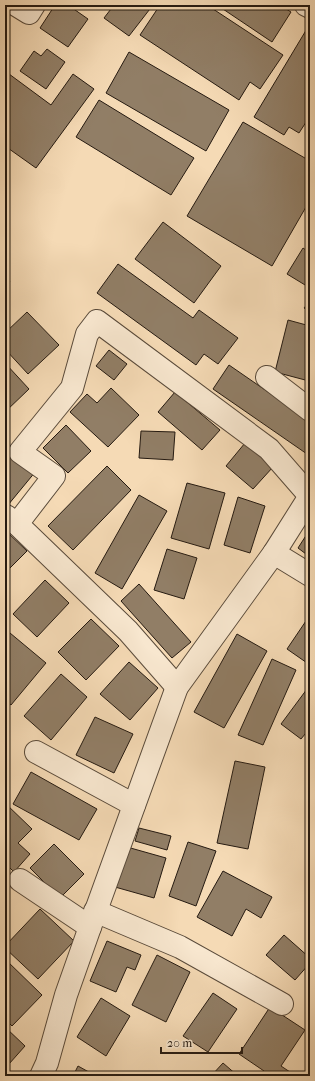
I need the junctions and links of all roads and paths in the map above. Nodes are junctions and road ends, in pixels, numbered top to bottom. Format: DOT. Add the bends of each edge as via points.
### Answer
graph roads {
  1 [pos="16,5"];
  2 [pos="34,5"];
  3 [pos="306,5"];
  4 [pos="310,7"];
  5 [pos="267,377"];
  6 [pos="310,410"];
  7 [pos="310,496"];
  8 [pos="11,520"];
  9 [pos="274,553"];
  10 [pos="310,575"];
  11 [pos="178,687"];
  12 [pos="36,752"];
  13 [pos="134,805"];
  14 [pos="20,880"];
  15 [pos="93,919"];
  16 [pos="282,1004"];
  17 [pos="41,1076"];
  1 -- 2 [label="street" via="29,13"];
  3 -- 4 [label="street"];
  5 -- 6 [label="street"];
  7 -- 8 [label="street" via="269,449 97,321 87,334 72,388 20,452 54,476"];
  7 -- 9 [label="street"];
  8 -- 11 [label="street" via="128,631"];
  9 -- 10 [label="street"];
  9 -- 11 [label="street"];
  11 -- 13 [label="street"];
  12 -- 13 [label="street"];
  13 -- 15 [label="street"];
  14 -- 15 [label="street"];
  15 -- 16 [label="street" via="180,947"];
  15 -- 17 [label="street"];
}
